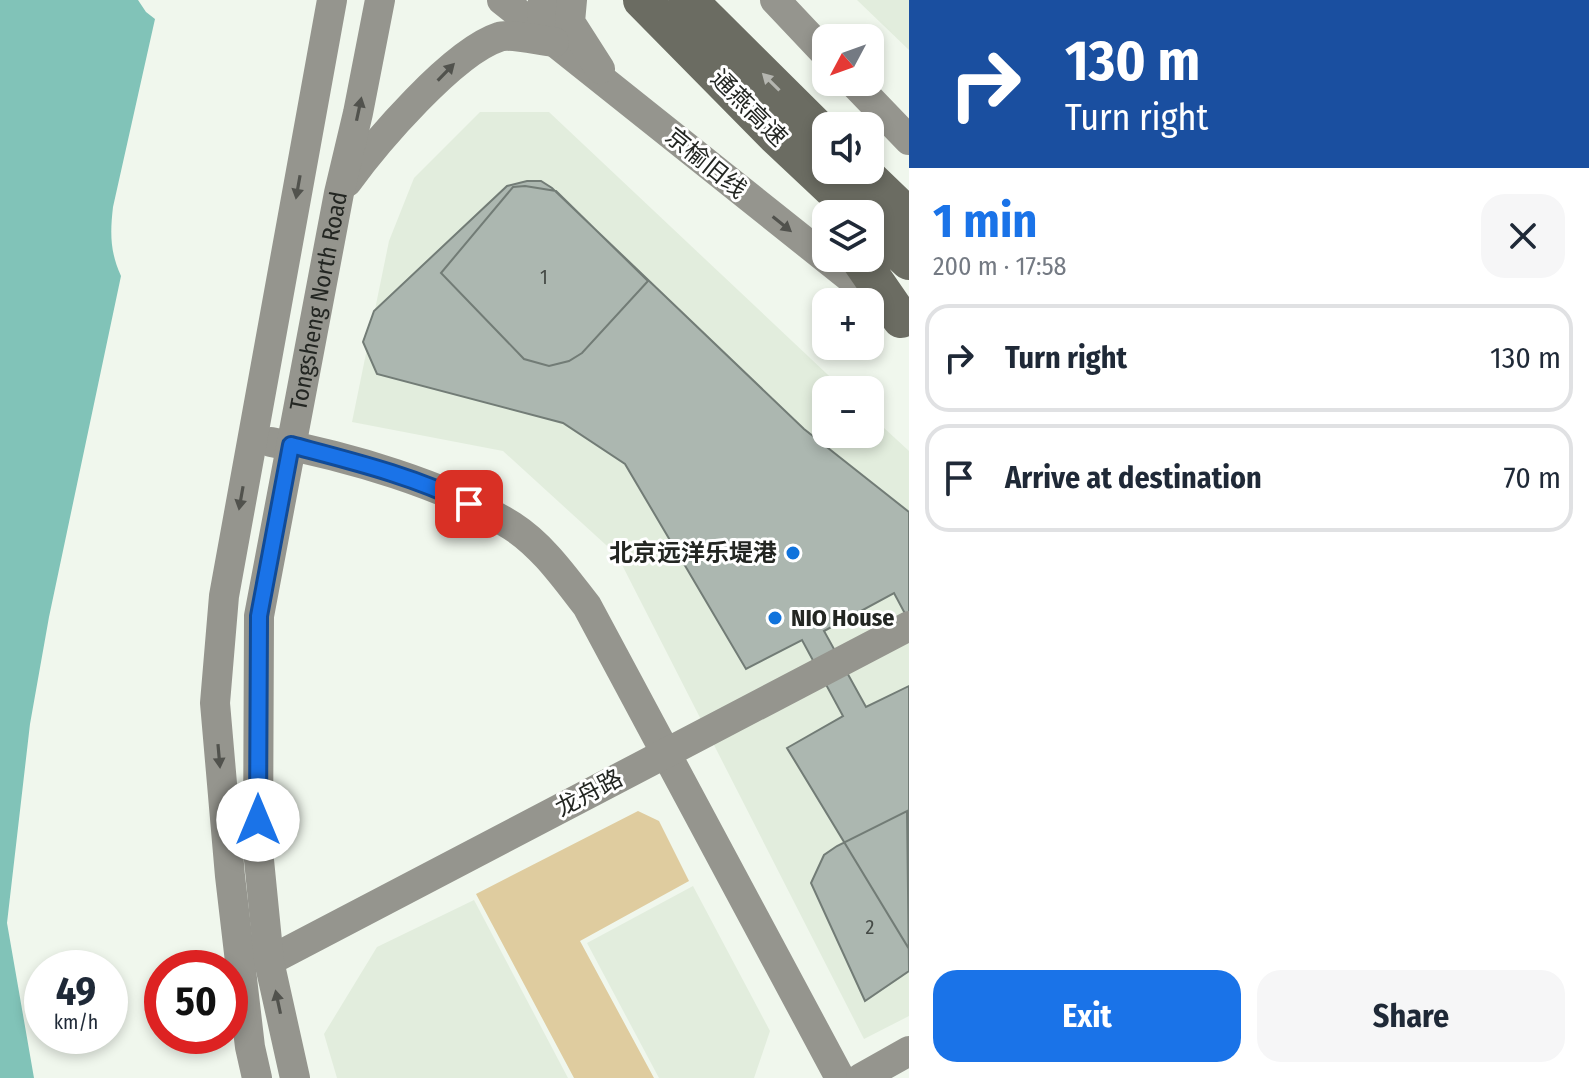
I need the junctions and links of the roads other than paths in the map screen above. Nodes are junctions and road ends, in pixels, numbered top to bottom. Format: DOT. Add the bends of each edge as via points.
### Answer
graph roads {
  1 [pos="332,0"];
  2 [pos="380,0"];
  3 [pos="502,0"];
  4 [pos="543,0"];
  5 [pos="572,0"];
  6 [pos="642,0"];
  7 [pos="688,0"];
  8 [pos="775,0"];
  9 [pos="812,39"];
  10 [pos="554,42"];
  11 [pos="613,88"];
  12 [pos="867,96"];
  13 [pos="812,123"];
  14 [pos="776,136"];
  15 [pos="909,140"];
  16 [pos="884,180"];
  17 [pos="875,184"];
  18 [pos="339,193"];
  19 [pos="909,195"];
  20 [pos="819,200"];
  21 [pos="844,200"];
  22 [pos="909,217"];
  23 [pos="884,238"];
  24 [pos="909,261"];
  25 [pos="869,272"];
  26 [pos="905,322"];
  27 [pos="252,438"];
  28 [pos="291,445"];
  29 [pos="909,626"];
  30 [pos="666,753"];
  31 [pos="269,961"];
  32 [pos="909,1051"];
  33 [pos="257,1078"];
  34 [pos="295,1078"];
  35 [pos="840,1078"];
  36 [pos="861,1078"];
  1 -- 27 [label="main road, Tongsheng North Road, one-way"];
  18 -- 2 [label="main road, Tongsheng North Road, one-way"];
  3 -- 10 [label="main road, 京榆旧线"];
  4 -- 10 [label="main road" via="542,16"];
  5 -- 11 [label="main road" via="570,22"];
  6 -- 14 [label="highway, 通燕高速"];
  13 -- 7 [label="highway, 通燕高速, one-way"];
  8 -- 9 [label="main road"];
  10 -- 11 [label="main road, 京榆旧线"];
  18 -- 10 [label="main road, one-way" via="372,148 459,59 501,36"];
  11 -- 26 [label="main road, 京榆旧线, one-way"];
  12 -- 15 [label="main road"];
  14 -- 20 [label="highway"];
  14 -- 21 [label="highway, 通燕高速"];
  16 -- 19 [label="highway"];
  17 -- 22 [label="highway"];
  18 -- 28 [label="main road, Tongsheng North Road"];
  23 -- 24 [label="highway"];
  25 -- 26 [label="highway"];
  27 -- 28 [label="main road"];
  27 -- 33 [label="main road, Tongsheng North Road, one-way" via="224,596 215,703 230,876"];
  28 -- 30 [label="main road" via="447,493 514,527 555,564 587,606"];
  28 -- 31 [label="main road, Tongsheng North Road" via="259,616 258,850"];
  29 -- 30 [label="main road, 龙舟路"];
  30 -- 31 [label="main road, 龙舟路"];
  30 -- 35 [label="main road"];
  34 -- 31 [label="main road, Tongsheng North Road, one-way"];
  32 -- 36 [label="main road"];
}
